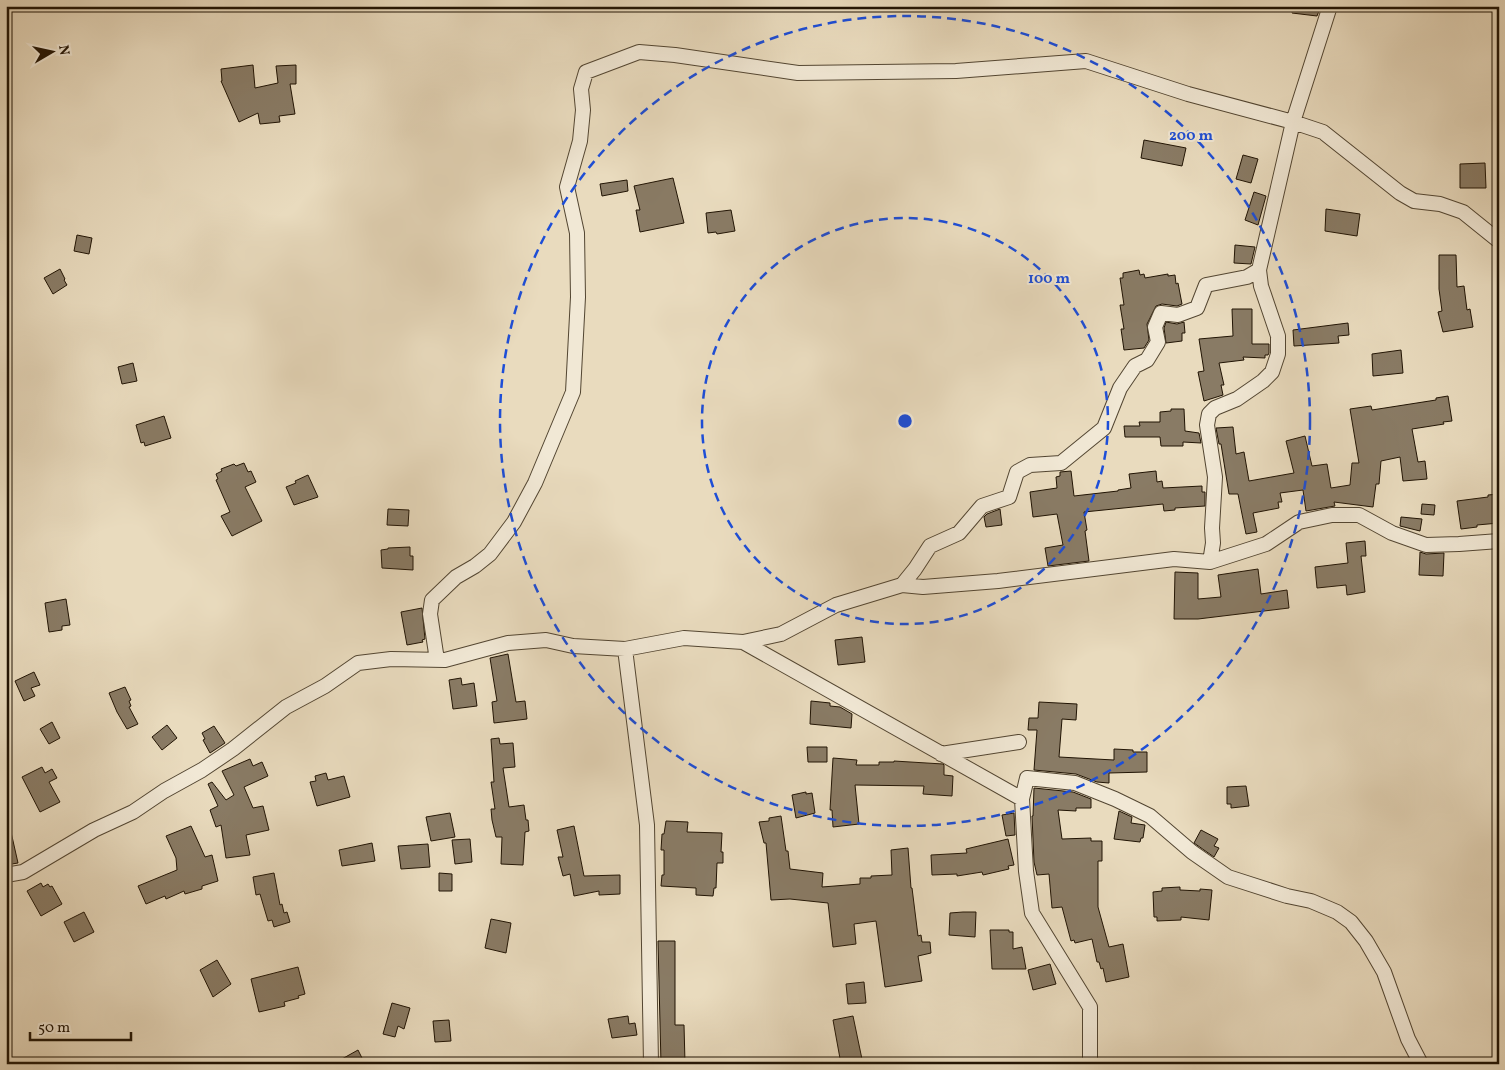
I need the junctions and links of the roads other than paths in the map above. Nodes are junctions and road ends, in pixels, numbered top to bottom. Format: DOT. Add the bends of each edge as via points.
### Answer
graph roads {
  1 [pos="1330,6"];
  2 [pos="1293,122"];
  3 [pos="1499,241"];
  4 [pos="1259,270"];
  5 [pos="1499,541"];
  6 [pos="1210,562"];
  7 [pos="902,584"];
  8 [pos="743,642"];
  9 [pos="625,649"];
  10 [pos="437,660"];
  11 [pos="1019,742"];
  12 [pos="942,754"];
  13 [pos="1022,799"];
  14 [pos="6,875"];
  15 [pos="651,1064"];
  16 [pos="1090,1064"];
  17 [pos="1421,1064"];
  1 -- 2 [label="street"];
  2 -- 3 [label="street" via="1323,132 1400,194 1414,201 1440,204 1463,212"];
  2 -- 4 [label="street"];
  2 -- 10 [label="street" via="1086,62 956,71 798,73 675,54 638,52 586,72 581,89 580,141 568,186 577,233 578,297 573,392 535,483 514,522 490,554 456,577 432,600 430,614"];
  4 -- 6 [label="street" via="1261,286 1278,336 1278,354 1272,372 1264,382 1209,414 1207,425 1214,477"];
  4 -- 7 [label="street" via="1247,277 1206,285 1197,308 1178,315 1161,313 1155,327 1158,342 1147,360 1135,366 1120,388 1104,428 1061,463 1030,465 1017,472 1008,497 982,506 959,533 930,546"];
  5 -- 6 [label="street" via="1426,545 1392,533 1359,515 1332,515 1299,522 1266,544"];
  6 -- 7 [label="street" via="1174,559 998,581 922,587"];
  7 -- 8 [label="street" via="836,605 781,634"];
  8 -- 9 [label="street" via="684,638"];
  8 -- 12 [label="street"];
  9 -- 10 [label="street" via="573,646 546,640 508,643"];
  9 -- 15 [label="street" via="647,825"];
  10 -- 14 [label="street" via="391,659 358,663 286,707 233,749 133,812 94,830 23,872"];
  11 -- 12 [label="street"];
  12 -- 13 [label="street"];
  13 -- 16 [label="street" via="1032,913 1090,1007"];
  13 -- 17 [label="street" via="1027,778 1075,783 1150,816 1192,852 1228,876 1312,901 1337,912 1351,922 1366,941 1384,972 1408,1039"];
}
